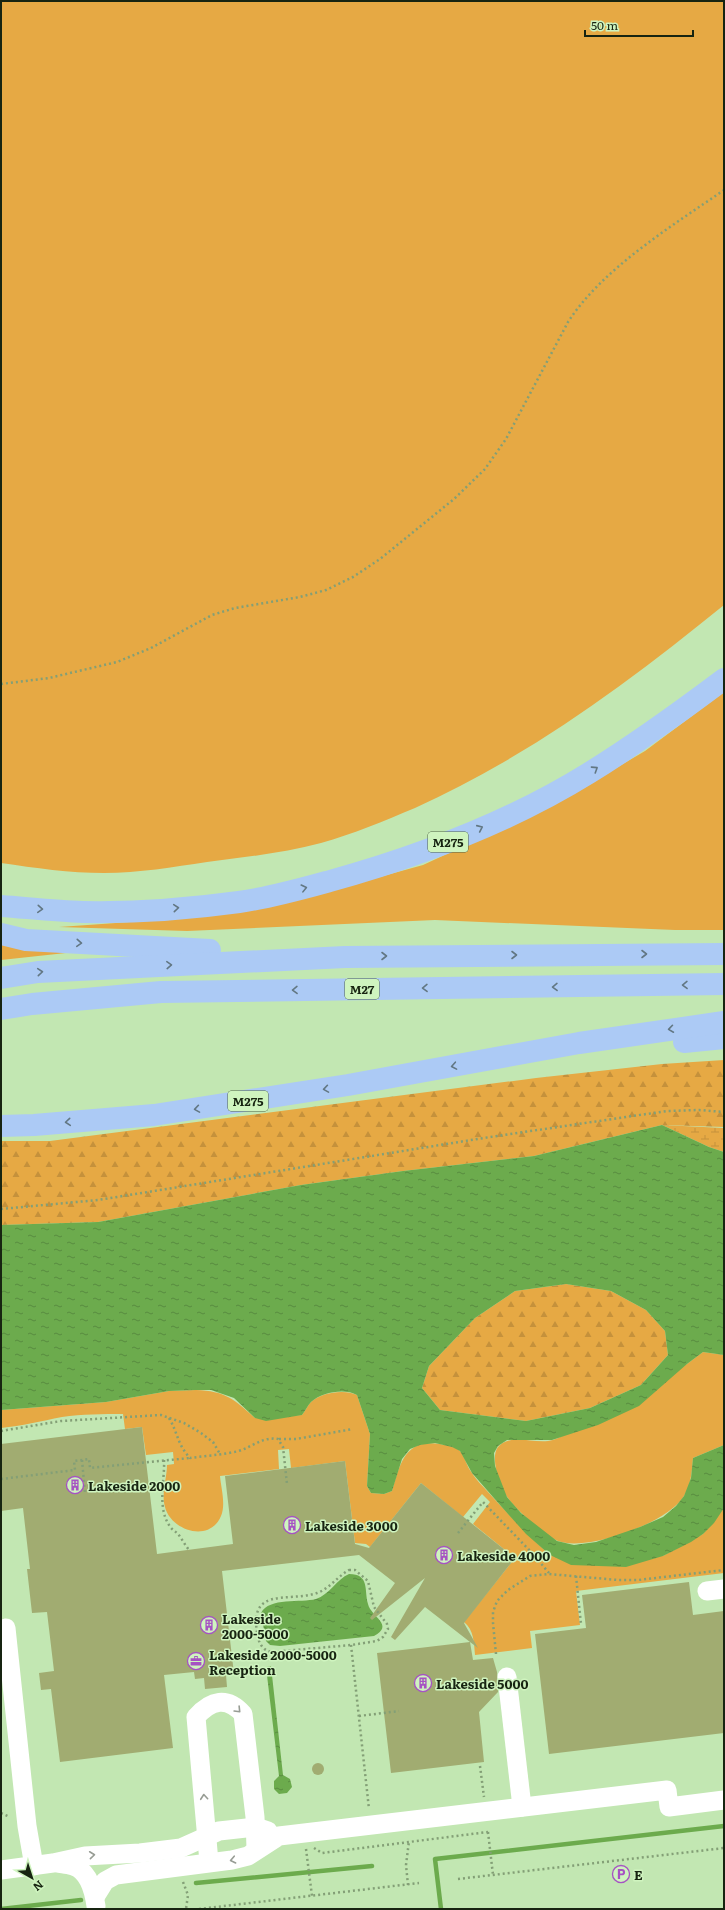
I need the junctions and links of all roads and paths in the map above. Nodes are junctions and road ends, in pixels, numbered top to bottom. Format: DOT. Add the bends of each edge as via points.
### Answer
graph roads {
  1 [pos="724,190"];
  2 [pos="724,679"];
  3 [pos="1,684"];
  4 [pos="1,906"];
  5 [pos="1,934"];
  6 [pos="724,954"];
  7 [pos="345,957"];
  8 [pos="1,978"];
  9 [pos="724,984"];
  10 [pos="1,1009"];
  11 [pos="724,1022"];
  12 [pos="724,1038"];
  13 [pos="492,1060"];
  14 [pos="724,1112"];
  15 [pos="1,1126"];
  16 [pos="1,1209"];
  17 [pos="169,1418"];
  18 [pos="353,1429"];
  19 [pos="1,1431"];
  20 [pos="278,1439"];
  21 [pos="220,1454"];
  22 [pos="190,1458"];
  23 [pos="82,1460"];
  24 [pos="164,1460"];
  25 [pos="1,1479"];
  26 [pos="287,1484"];
  27 [pos="85,1492"];
  28 [pos="458,1533"];
  29 [pos="189,1550"];
  30 [pos="724,1570"];
  31 [pos="549,1574"];
  32 [pos="576,1576"];
  33 [pos="581,1624"];
  34 [pos="6,1628"];
  35 [pos="351,1645"];
  36 [pos="496,1654"];
  37 [pos="507,1676"];
  38 [pos="399,1711"];
  39 [pos="359,1716"];
  40 [pos="480,1766"];
  41 [pos="484,1793"];
  42 [pos="724,1800"];
  43 [pos="522,1807"];
  44 [pos="371,1825"];
  45 [pos="256,1827"];
  46 [pos="488,1832"];
  47 [pos="206,1836"];
  48 [pos="279,1836"];
  49 [pos="409,1841"];
  50 [pos="489,1843"];
  51 [pos="311,1846"];
  52 [pos="724,1848"];
  53 [pos="256,1849"];
  54 [pos="209,1862"];
  55 [pos="53,1863"];
  56 [pos="308,1864"];
  57 [pos="34,1866"];
  58 [pos="178,1866"];
  59 [pos="1,1870"];
  60 [pos="493,1875"];
  61 [pos="458,1879"];
  62 [pos="419,1883"];
  63 [pos="408,1885"];
  64 [pos="312,1896"];
  65 [pos="96,1903"];
  66 [pos="186,1909"];
  67 [pos="199,1909"];
  1 -- 3 [label="path" via="650,242 593,289 568,322 506,439 485,469 454,499 380,559 353,577 326,590 212,615 151,648 117,662 49,678"];
  4 -- 2 [label="highway, M275, one-way" via="83,912 225,904 303,889 370,870 444,844 529,806 588,774"];
  5 -- 7 [label="highway, one-way" via="26,940 190,950 262,950"];
  7 -- 6 [label="highway, one-way"];
  8 -- 7 [label="highway, one-way" via="38,972"];
  9 -- 10 [label="highway, M27, one-way" via="161,992"];
  11 -- 13 [label="highway, one-way" via="579,1043"];
  12 -- 13 [label="highway, M275" via="530,1062"];
  13 -- 15 [label="highway, M275, one-way" via="154,1115"];
  14 -- 16 [label="path" via="667,1111 98,1200"];
  17 -- 19 [label="path" via="160,1415 100,1417"];
  17 -- 21 [label="path" via="201,1433 213,1442"];
  17 -- 22 [label="path" via="175,1428 178,1442"];
  18 -- 20 [label="path" via="296,1439"];
  20 -- 21 [label="path" via="257,1442 236,1452"];
  20 -- 26 [label="path" via="283,1447"];
  21 -- 22 [label="path"];
  22 -- 24 [label="path"];
  23 -- 24 [label="path" via="89,1460 90,1468"];
  23 -- 25 [label="path" via="74,1461 75,1470"];
  23 -- 27 [label="path"];
  24 -- 29 [label="path" via="164,1513 169,1526"];
  28 -- 31 [label="path" via="483,1502"];
  30 -- 32 [label="path" via="638,1580"];
  31 -- 32 [label="path"];
  31 -- 36 [label="path" via="530,1576 508,1590 497,1601 493,1612"];
  32 -- 33 [label="path"];
  34 -- 57 [label="lane" via="27,1826"];
  35 -- 35 [label="path" via="267,1651 258,1637 257,1612 266,1600 319,1592 342,1573 355,1570 368,1581 374,1607 388,1629 377,1641"];
  35 -- 39 [label="path"];
  37 -- 43 [label="lane"];
  38 -- 39 [label="path"];
  39 -- 44 [label="path"];
  40 -- 41 [label="path"];
  42 -- 43 [label="lane" via="669,1806 667,1790"];
  43 -- 44 [label="lane"];
  44 -- 48 [label="lane"];
  45 -- 47 [label="lane" via="219,1831"];
  47 -- 45 [label="lane, one-way" via="196,1718 204,1709 218,1703 226,1702 243,1714"];
  45 -- 48 [label="lane"];
  45 -- 53 [label="lane"];
  46 -- 49 [label="path"];
  47 -- 54 [label="lane"];
  55 -- 47 [label="lane, one-way" via="85,1856 181,1848"];
  48 -- 53 [label="lane"];
  49 -- 51 [label="path" via="322,1853"];
  49 -- 63 [label="path" via="406,1865"];
  50 -- 60 [label="path"];
  52 -- 60 [label="path"];
  53 -- 54 [label="lane, one-way" via="248,1856"];
  54 -- 58 [label="lane"];
  55 -- 57 [label="lane"];
  55 -- 65 [label="lane" via="74,1866 84,1873"];
  56 -- 64 [label="path"];
  57 -- 59 [label="lane"];
  58 -- 65 [label="lane" via="116,1875 105,1881"];
  58 -- 66 [label="path" via="188,1895"];
  60 -- 61 [label="path"];
  62 -- 63 [label="path"];
  63 -- 64 [label="path"];
  64 -- 67 [label="path"];
}
